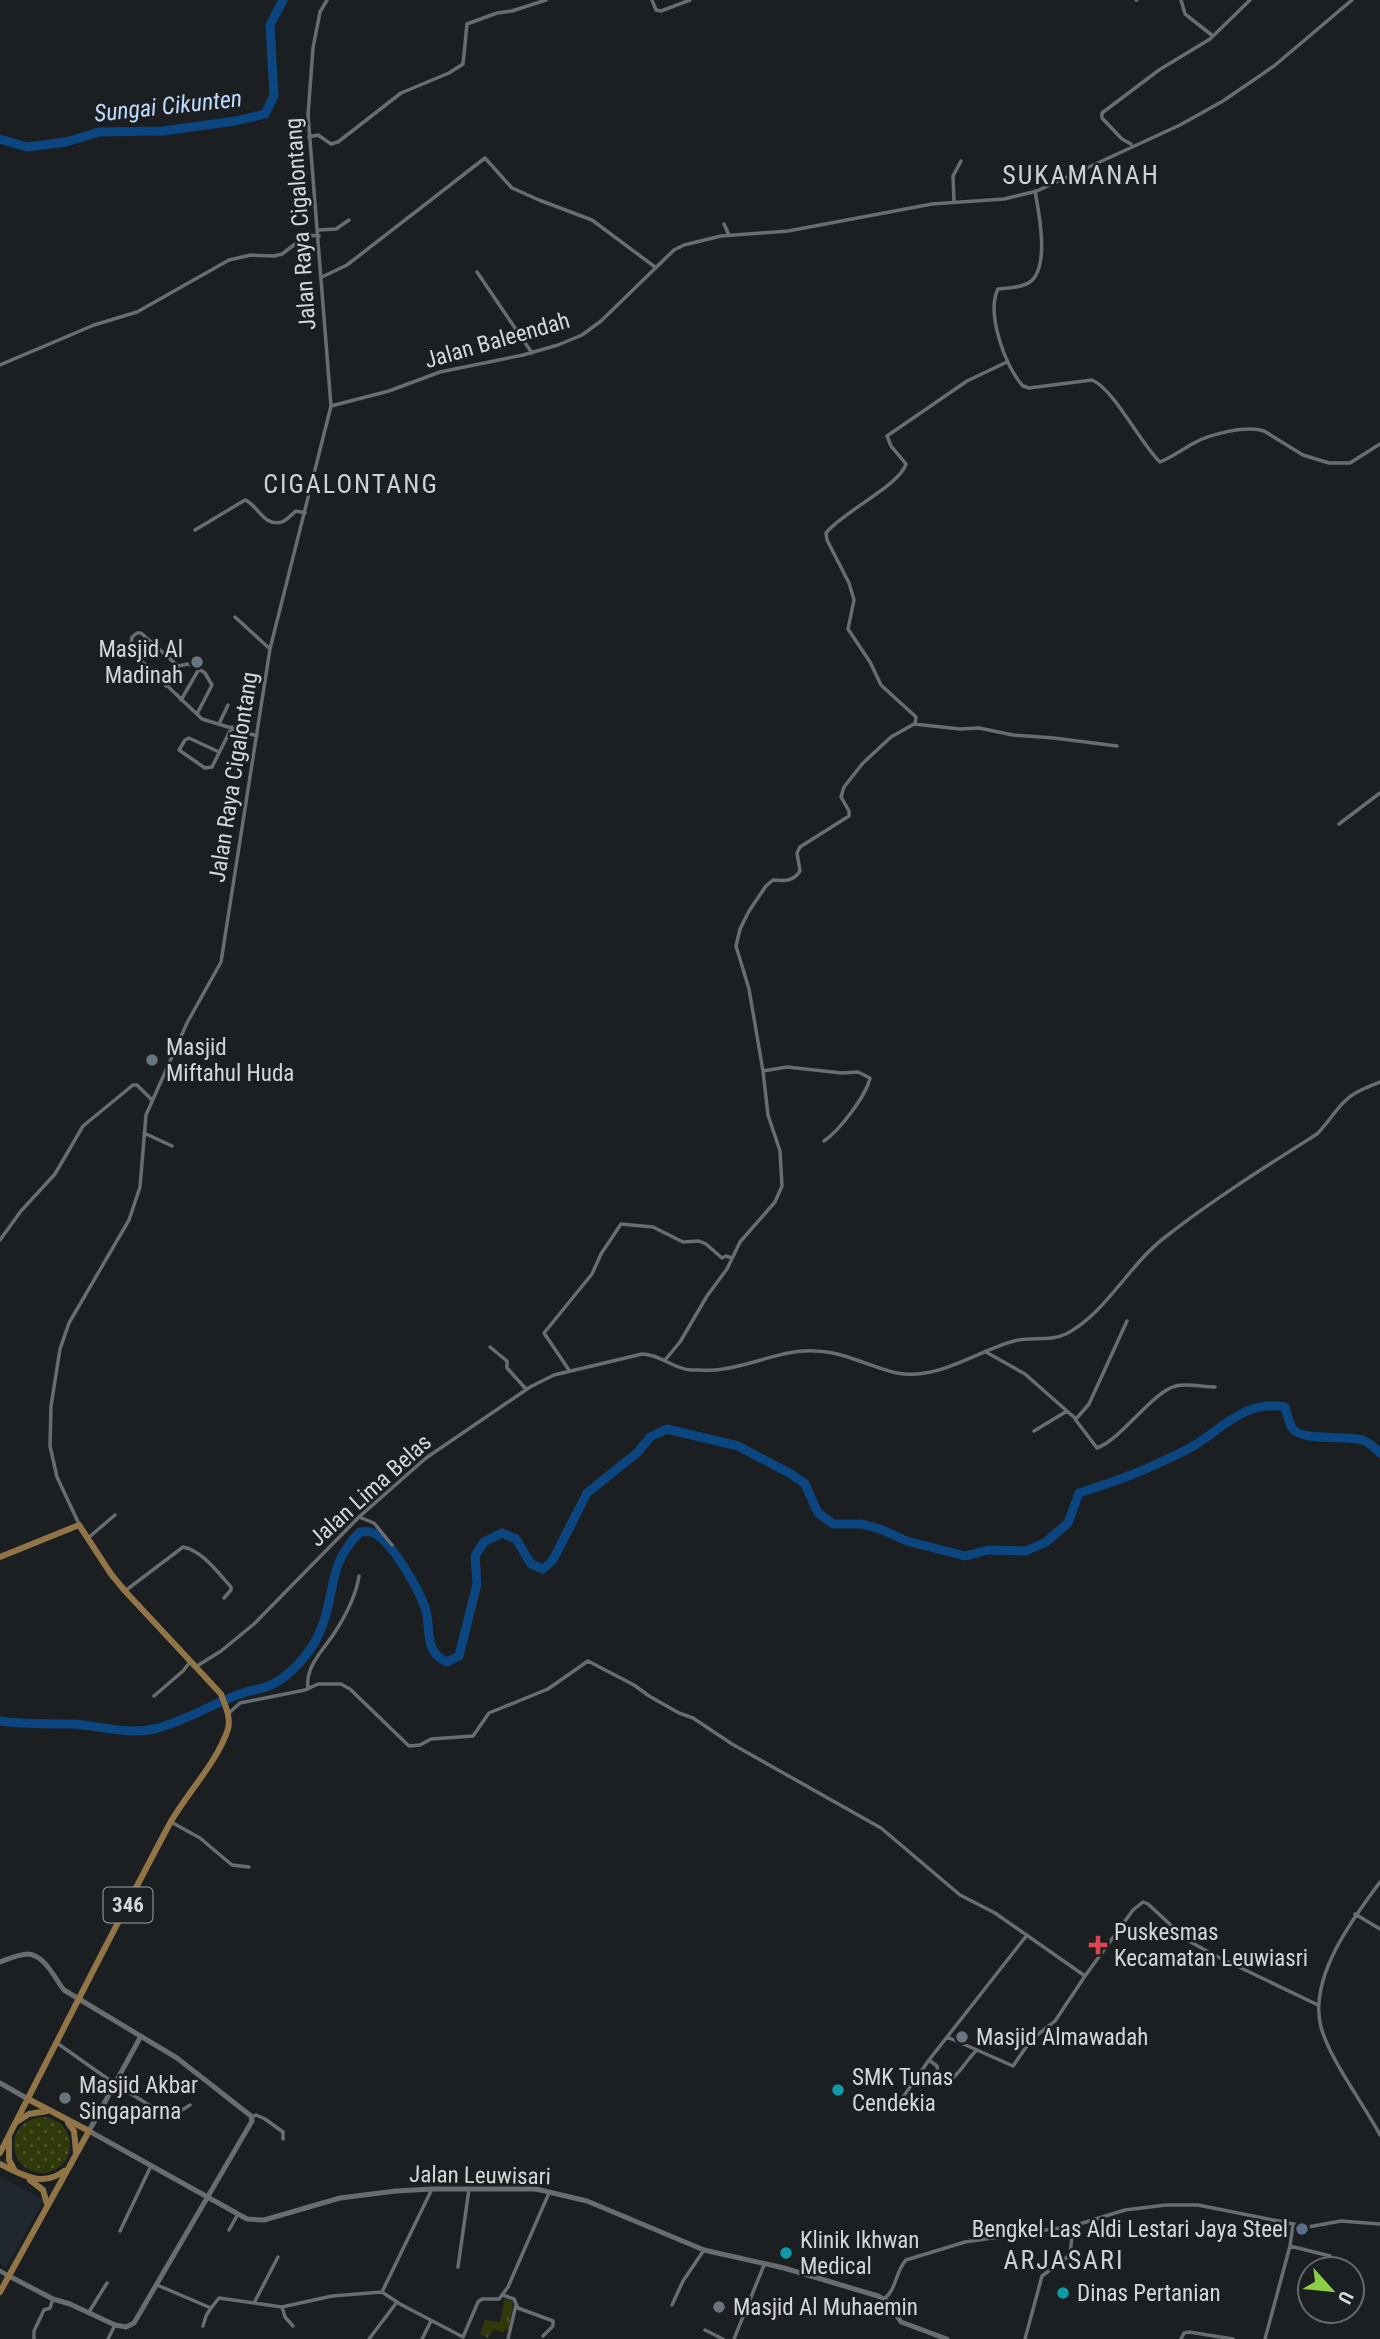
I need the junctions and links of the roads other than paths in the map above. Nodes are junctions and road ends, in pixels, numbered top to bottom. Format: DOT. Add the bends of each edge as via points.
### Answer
graph roads {
  1 [pos="327,0"];
  2 [pos="546,0"];
  3 [pos="652,0"];
  4 [pos="690,0"];
  5 [pos="1181,0"];
  6 [pos="1250,0"];
  7 [pos="1352,0"];
  8 [pos="1213,37"];
  9 [pos="309,137"];
  10 [pos="1133,145"];
  11 [pos="961,161"];
  12 [pos="1035,191"];
  13 [pos="954,202"];
  14 [pos="349,220"];
  15 [pos="724,223"];
  16 [pos="319,233"];
  17 [pos="729,235"];
  18 [pos="655,268"];
  19 [pos="477,272"];
  20 [pos="322,277"];
  21 [pos="532,353"];
  22 [pos="1007,362"];
  23 [pos="0,365"];
  24 [pos="331,406"];
  25 [pos="1380,444"];
  26 [pos="305,513"];
  27 [pos="195,530"];
  28 [pos="235,617"];
  29 [pos="270,649"];
  30 [pos="178,666"];
  31 [pos="199,669"];
  32 [pos="166,686"];
  33 [pos="181,700"];
  34 [pos="228,705"];
  35 [pos="197,714"];
  36 [pos="219,724"];
  37 [pos="915,724"];
  38 [pos="232,727"];
  39 [pos="257,736"];
  40 [pos="1117,746"];
  41 [pos="219,752"];
  42 [pos="1380,793"];
  43 [pos="1339,824"];
  44 [pos="764,1071"];
  45 [pos="1380,1082"];
  46 [pos="152,1100"];
  47 [pos="144,1133"];
  48 [pos="824,1141"];
  49 [pos="172,1146"];
  50 [pos="0,1240"];
  51 [pos="732,1258"];
  52 [pos="1127,1321"];
  53 [pos="490,1347"];
  54 [pos="986,1352"];
  55 [pos="666,1360"];
  56 [pos="569,1370"];
  57 [pos="1214,1387"];
  58 [pos="526,1389"];
  59 [pos="1067,1411"];
  60 [pos="1073,1418"];
  61 [pos="1034,1431"];
  62 [pos="114,1515"];
  63 [pos="359,1517"];
  64 [pos="79,1525"];
  65 [pos="88,1538"];
  66 [pos="392,1545"];
  67 [pos="0,1557"];
  68 [pos="359,1576"];
  69 [pos="125,1591"];
  70 [pos="224,1598"];
  71 [pos="194,1663"];
  72 [pos="308,1689"];
  73 [pos="154,1696"];
  74 [pos="228,1712"];
  75 [pos="170,1822"];
  76 [pos="249,1867"];
  77 [pos="1380,1882"];
  78 [pos="1355,1914"];
  79 [pos="1380,1929"];
  80 [pos="1027,1936"];
  81 [pos="0,1962"];
  82 [pos="1085,1976"];
  83 [pos="79,2001"];
  84 [pos="1318,2006"];
  85 [pos="141,2036"];
  86 [pos="947,2037"];
  87 [pos="57,2043"];
  88 [pos="976,2050"];
  89 [pos="929,2060"];
  90 [pos="0,2083"];
  91 [pos="36,2084"];
  92 [pos="115,2084"];
  93 [pos="28,2099"];
  94 [pos="190,2105"];
  95 [pos="896,2107"];
  96 [pos="45,2110"];
  97 [pos="251,2118"];
  98 [pos="67,2122"];
  99 [pos="15,2123"];
  100 [pos="89,2132"];
  101 [pos="9,2135"];
  102 [pos="1380,2135"];
  103 [pos="284,2139"];
  104 [pos="0,2153"];
  105 [pos="76,2154"];
  106 [pos="0,2164"];
  107 [pos="151,2166"];
  108 [pos="68,2168"];
  109 [pos="15,2171"];
  110 [pos="23,2174"];
  111 [pos="432,2189"];
  112 [pos="470,2189"];
  113 [pos="550,2191"];
  114 [pos="208,2197"];
  115 [pos="47,2206"];
  116 [pos="238,2214"];
  117 [pos="1380,2224"];
  118 [pos="1293,2225"];
  119 [pos="1073,2226"];
  120 [pos="229,2230"];
  121 [pos="120,2231"];
  122 [pos="1290,2246"];
  123 [pos="704,2249"];
  124 [pos="1325,2255"];
  125 [pos="278,2257"];
  126 [pos="764,2264"];
  127 [pos="458,2267"];
  128 [pos="0,2271"];
  129 [pos="9,2276"];
  130 [pos="107,2283"];
  131 [pos="157,2285"];
  132 [pos="0,2292"];
  133 [pos="382,2292"];
  134 [pos="503,2295"];
  135 [pos="884,2298"];
  136 [pos="53,2299"];
  137 [pos="397,2302"];
  138 [pos="254,2303"];
  139 [pos="516,2305"];
  140 [pos="672,2305"];
  141 [pos="211,2308"];
  142 [pos="282,2308"];
  143 [pos="89,2312"];
  144 [pos="431,2321"];
  145 [pos="115,2325"];
  146 [pos="203,2326"];
  147 [pos="293,2326"];
  148 [pos="705,2330"];
  149 [pos="543,2336"];
  150 [pos="462,2338"];
  151 [pos="34,2339"];
  152 [pos="108,2339"];
  153 [pos="369,2339"];
  154 [pos="422,2339"];
  155 [pos="508,2339"];
  156 [pos="723,2339"];
  157 [pos="734,2339"];
  158 [pos="947,2339"];
  159 [pos="1025,2339"];
  160 [pos="1181,2339"];
  161 [pos="1233,2339"];
  162 [pos="1265,2339"];
  1 -- 9 [label="street, Jalan Raya Cigalontang" via="313,48"];
  2 -- 9 [label="street" via="467,24 463,64 393,98 338,142 331,144 318,135"];
  3 -- 4 [label="street" via="656,10"];
  5 -- 8 [label="street" via="1189,18"];
  6 -- 8 [label="street"];
  7 -- 10 [label="street, Jalan Baleendah" via="1223,102"];
  8 -- 10 [label="street" via="1102,113 1122,139"];
  9 -- 16 [label="street, Jalan Raya Cigalontang"];
  10 -- 12 [label="street, Jalan Baleendah"];
  11 -- 13 [label="street" via="953,176"];
  12 -- 13 [label="street, Jalan Baleendah" via="1004,199"];
  12 -- 22 [label="street" via="1043,235 1039,268 1027,283 996,291 995,317"];
  13 -- 17 [label="street, Jalan Baleendah" via="788,230"];
  14 -- 16 [label="street"];
  15 -- 17 [label="street"];
  16 -- 20 [label="street, Jalan Raya Cigalontang"];
  16 -- 23 [label="street" via="307,235 282,254 229,260 137,312"];
  17 -- 18 [label="street, Jalan Baleendah" via="684,245"];
  18 -- 20 [label="street" via="592,220 512,188 485,158 346,265"];
  18 -- 21 [label="street, Jalan Baleendah" via="582,335"];
  19 -- 21 [label="street"];
  20 -- 24 [label="street, Jalan Raya Cigalontang"];
  21 -- 24 [label="street, Jalan Baleendah" via="440,372"];
  22 -- 25 [label="street" via="1018,381 1029,388 1092,380 1100,384 1160,462 1208,436 1257,428 1303,455 1329,463 1350,463"];
  22 -- 37 [label="street" via="967,381 887,436 906,466 828,530 827,540 854,600 850,633 881,685 915,715"];
  24 -- 26 [label="street, Jalan Raya Cigalontang"];
  26 -- 27 [label="street" via="296,511 284,521 274,522 244,500"];
  26 -- 29 [label="street, Jalan Raya Cigalontang"];
  28 -- 29 [label="street"];
  29 -- 39 [label="street, Jalan Raya Cigalontang"];
  30 -- 31 [label="street" via="183,663"];
  30 -- 32 [label="street"];
  30 -- 32 [label="street" via="141,634 132,637 135,656"];
  31 -- 33 [label="street"];
  31 -- 35 [label="street" via="212,685"];
  32 -- 33 [label="street"];
  33 -- 35 [label="street"];
  34 -- 36 [label="street"];
  35 -- 36 [label="street"];
  36 -- 38 [label="street"];
  37 -- 40 [label="street"];
  37 -- 44 [label="street" via="891,737 861,765 841,797 849,811 847,819 800,847 800,871 786,881 768,883 740,929 736,946"];
  38 -- 39 [label="street"];
  38 -- 41 [label="street"];
  39 -- 46 [label="street, Jalan Raya Cigalontang" via="221,962"];
  41 -- 41 [label="street" via="208,769 179,750 189,738"];
  42 -- 43 [label="street"];
  44 -- 48 [label="street" via="787,1067 858,1072 870,1078 846,1118"];
  44 -- 51 [label="street" via="782,1186"];
  45 -- 54 [label="street, Jalan Lima Belas" via="1355,1093 1317,1134 1164,1238 1087,1320 1053,1339 1015,1340"];
  46 -- 47 [label="street, Jalan Raya Cigalontang"];
  46 -- 50 [label="street" via="133,1085 83,1126 55,1174"];
  47 -- 49 [label="street"];
  47 -- 64 [label="street, Jalan Raya Cigalontang" via="135,1205 66,1329 55,1371 50,1446 57,1477"];
  51 -- 55 [label="street"];
  51 -- 56 [label="street" via="722,1258 699,1241 683,1242 653,1227 621,1224 592,1275 544,1333"];
  52 -- 60 [label="street" via="1089,1404"];
  53 -- 58 [label="street" via="506,1360 507,1368"];
  54 -- 55 [label="street, Jalan Lima Belas" via="929,1372 899,1373 815,1350 721,1370 689,1370"];
  54 -- 59 [label="street" via="1025,1374"];
  55 -- 56 [label="street, Jalan Lima Belas" via="642,1354"];
  56 -- 58 [label="street, Jalan Lima Belas"];
  57 -- 60 [label="street" via="1167,1389 1097,1448"];
  58 -- 63 [label="street, Jalan Lima Belas" via="425,1458"];
  59 -- 60 [label="street"];
  59 -- 61 [label="street"];
  62 -- 65 [label="street"];
  63 -- 66 [label="street" via="374,1522"];
  63 -- 71 [label="street, Jalan Lima Belas" via="254,1624 222,1651"];
  64 -- 65 [label="main road, 346"];
  64 -- 67 [label="main road"];
  65 -- 69 [label="main road, 346"];
  68 -- 72 [label="street" via="340,1624 312,1664"];
  69 -- 70 [label="street" via="183,1547 216,1569 231,1587"];
  69 -- 71 [label="main road, 346"];
  71 -- 73 [label="street, Jalan Lima Belas"];
  71 -- 74 [label="main road, 346" via="220,1694"];
  72 -- 74 [label="street" via="240,1703"];
  72 -- 80 [label="street" via="322,1684 347,1687 402,1741 414,1746 431,1739 473,1735 489,1713 548,1689 588,1661 872,1823 960,1895"];
  74 -- 75 [label="main road, 346" via="227,1730 218,1749"];
  75 -- 76 [label="street" via="200,1838 232,1865"];
  75 -- 83 [label="main road, 346"];
  77 -- 78 [label="street"];
  78 -- 79 [label="street"];
  78 -- 84 [label="street" via="1328,1970"];
  80 -- 82 [label="street"];
  80 -- 86 [label="street"];
  81 -- 83 [label="main road" via="33,1955"];
  82 -- 84 [label="street" via="1143,1902 1187,1940"];
  82 -- 88 [label="street" via="1055,2021 1031,2040 1013,2066"];
  83 -- 85 [label="main road"];
  83 -- 87 [label="main road, 346"];
  84 -- 102 [label="street" via="1326,2040"];
  85 -- 92 [label="main road"];
  85 -- 97 [label="main road" via="195,2070"];
  86 -- 88 [label="street"];
  86 -- 89 [label="street"];
  87 -- 91 [label="main road, 346"];
  87 -- 92 [label="street"];
  88 -- 89 [label="street" via="949,2081"];
  89 -- 95 [label="street"];
  90 -- 93 [label="main road"];
  91 -- 93 [label="main road"];
  91 -- 96 [label="main road" via="36,2099"];
  92 -- 94 [label="street" via="167,2116"];
  92 -- 100 [label="main road"];
  93 -- 96 [label="main road"];
  93 -- 99 [label="main road"];
  96 -- 98 [label="main road"];
  96 -- 99 [label="main road"];
  97 -- 103 [label="street" via="265,2119 283,2132"];
  97 -- 114 [label="main road"];
  98 -- 100 [label="main road"];
  98 -- 105 [label="main road" via="76,2140"];
  99 -- 101 [label="main road"];
  100 -- 105 [label="main road"];
  100 -- 107 [label="main road, Jalan Leuwisari"];
  101 -- 104 [label="main road"];
  101 -- 109 [label="main road" via="9,2160"];
  105 -- 108 [label="main road"];
  106 -- 109 [label="main road"];
  107 -- 114 [label="main road, Jalan Leuwisari"];
  107 -- 121 [label="street"];
  108 -- 110 [label="main road" via="47,2180"];
  108 -- 115 [label="main road"];
  109 -- 110 [label="main road"];
  110 -- 115 [label="main road" via="43,2190"];
  111 -- 112 [label="main road, Jalan Leuwisari"];
  111 -- 116 [label="main road, Jalan Leuwisari" via="340,2198 264,2220"];
  111 -- 133 [label="street"];
  112 -- 113 [label="main road, Jalan Leuwisari"];
  112 -- 127 [label="street"];
  113 -- 123 [label="main road, Jalan Leuwisari" via="605,2207"];
  113 -- 134 [label="street"];
  114 -- 116 [label="main road, Jalan Leuwisari"];
  114 -- 131 [label="main road"];
  115 -- 129 [label="main road"];
  116 -- 120 [label="street"];
  117 -- 118 [label="street"];
  118 -- 119 [label="street" via="1189,2204 1132,2208"];
  118 -- 122 [label="street"];
  119 -- 135 [label="street" via="965,2242 906,2260"];
  119 -- 159 [label="street" via="1070,2255 1042,2276"];
  122 -- 124 [label="street"];
  122 -- 162 [label="street"];
  123 -- 126 [label="main road, Jalan Leuwisari"];
  123 -- 140 [label="street"];
  125 -- 138 [label="street"];
  126 -- 135 [label="main road, Jalan Leuwisari"];
  126 -- 157 [label="street"];
  128 -- 129 [label="street"];
  129 -- 132 [label="main road"];
  129 -- 136 [label="main road"];
  130 -- 143 [label="street"];
  131 -- 141 [label="street"];
  131 -- 145 [label="main road" via="134,2323"];
  133 -- 137 [label="street"];
  133 -- 142 [label="street" via="332,2296"];
  134 -- 139 [label="street"];
  134 -- 150 [label="street" via="478,2302"];
  135 -- 158 [label="main road" via="901,2322"];
  136 -- 143 [label="main road"];
  136 -- 151 [label="street" via="50,2308 44,2309"];
  137 -- 144 [label="street"];
  137 -- 153 [label="street"];
  138 -- 141 [label="street" via="219,2298"];
  138 -- 142 [label="street"];
  139 -- 149 [label="street" via="553,2321"];
  139 -- 155 [label="street"];
  141 -- 146 [label="street"];
  142 -- 147 [label="street"];
  143 -- 145 [label="main road"];
  144 -- 150 [label="street"];
  144 -- 154 [label="street"];
  145 -- 152 [label="street"];
  148 -- 156 [label="street"];
  160 -- 161 [label="street" via="1189,2333"];
}
